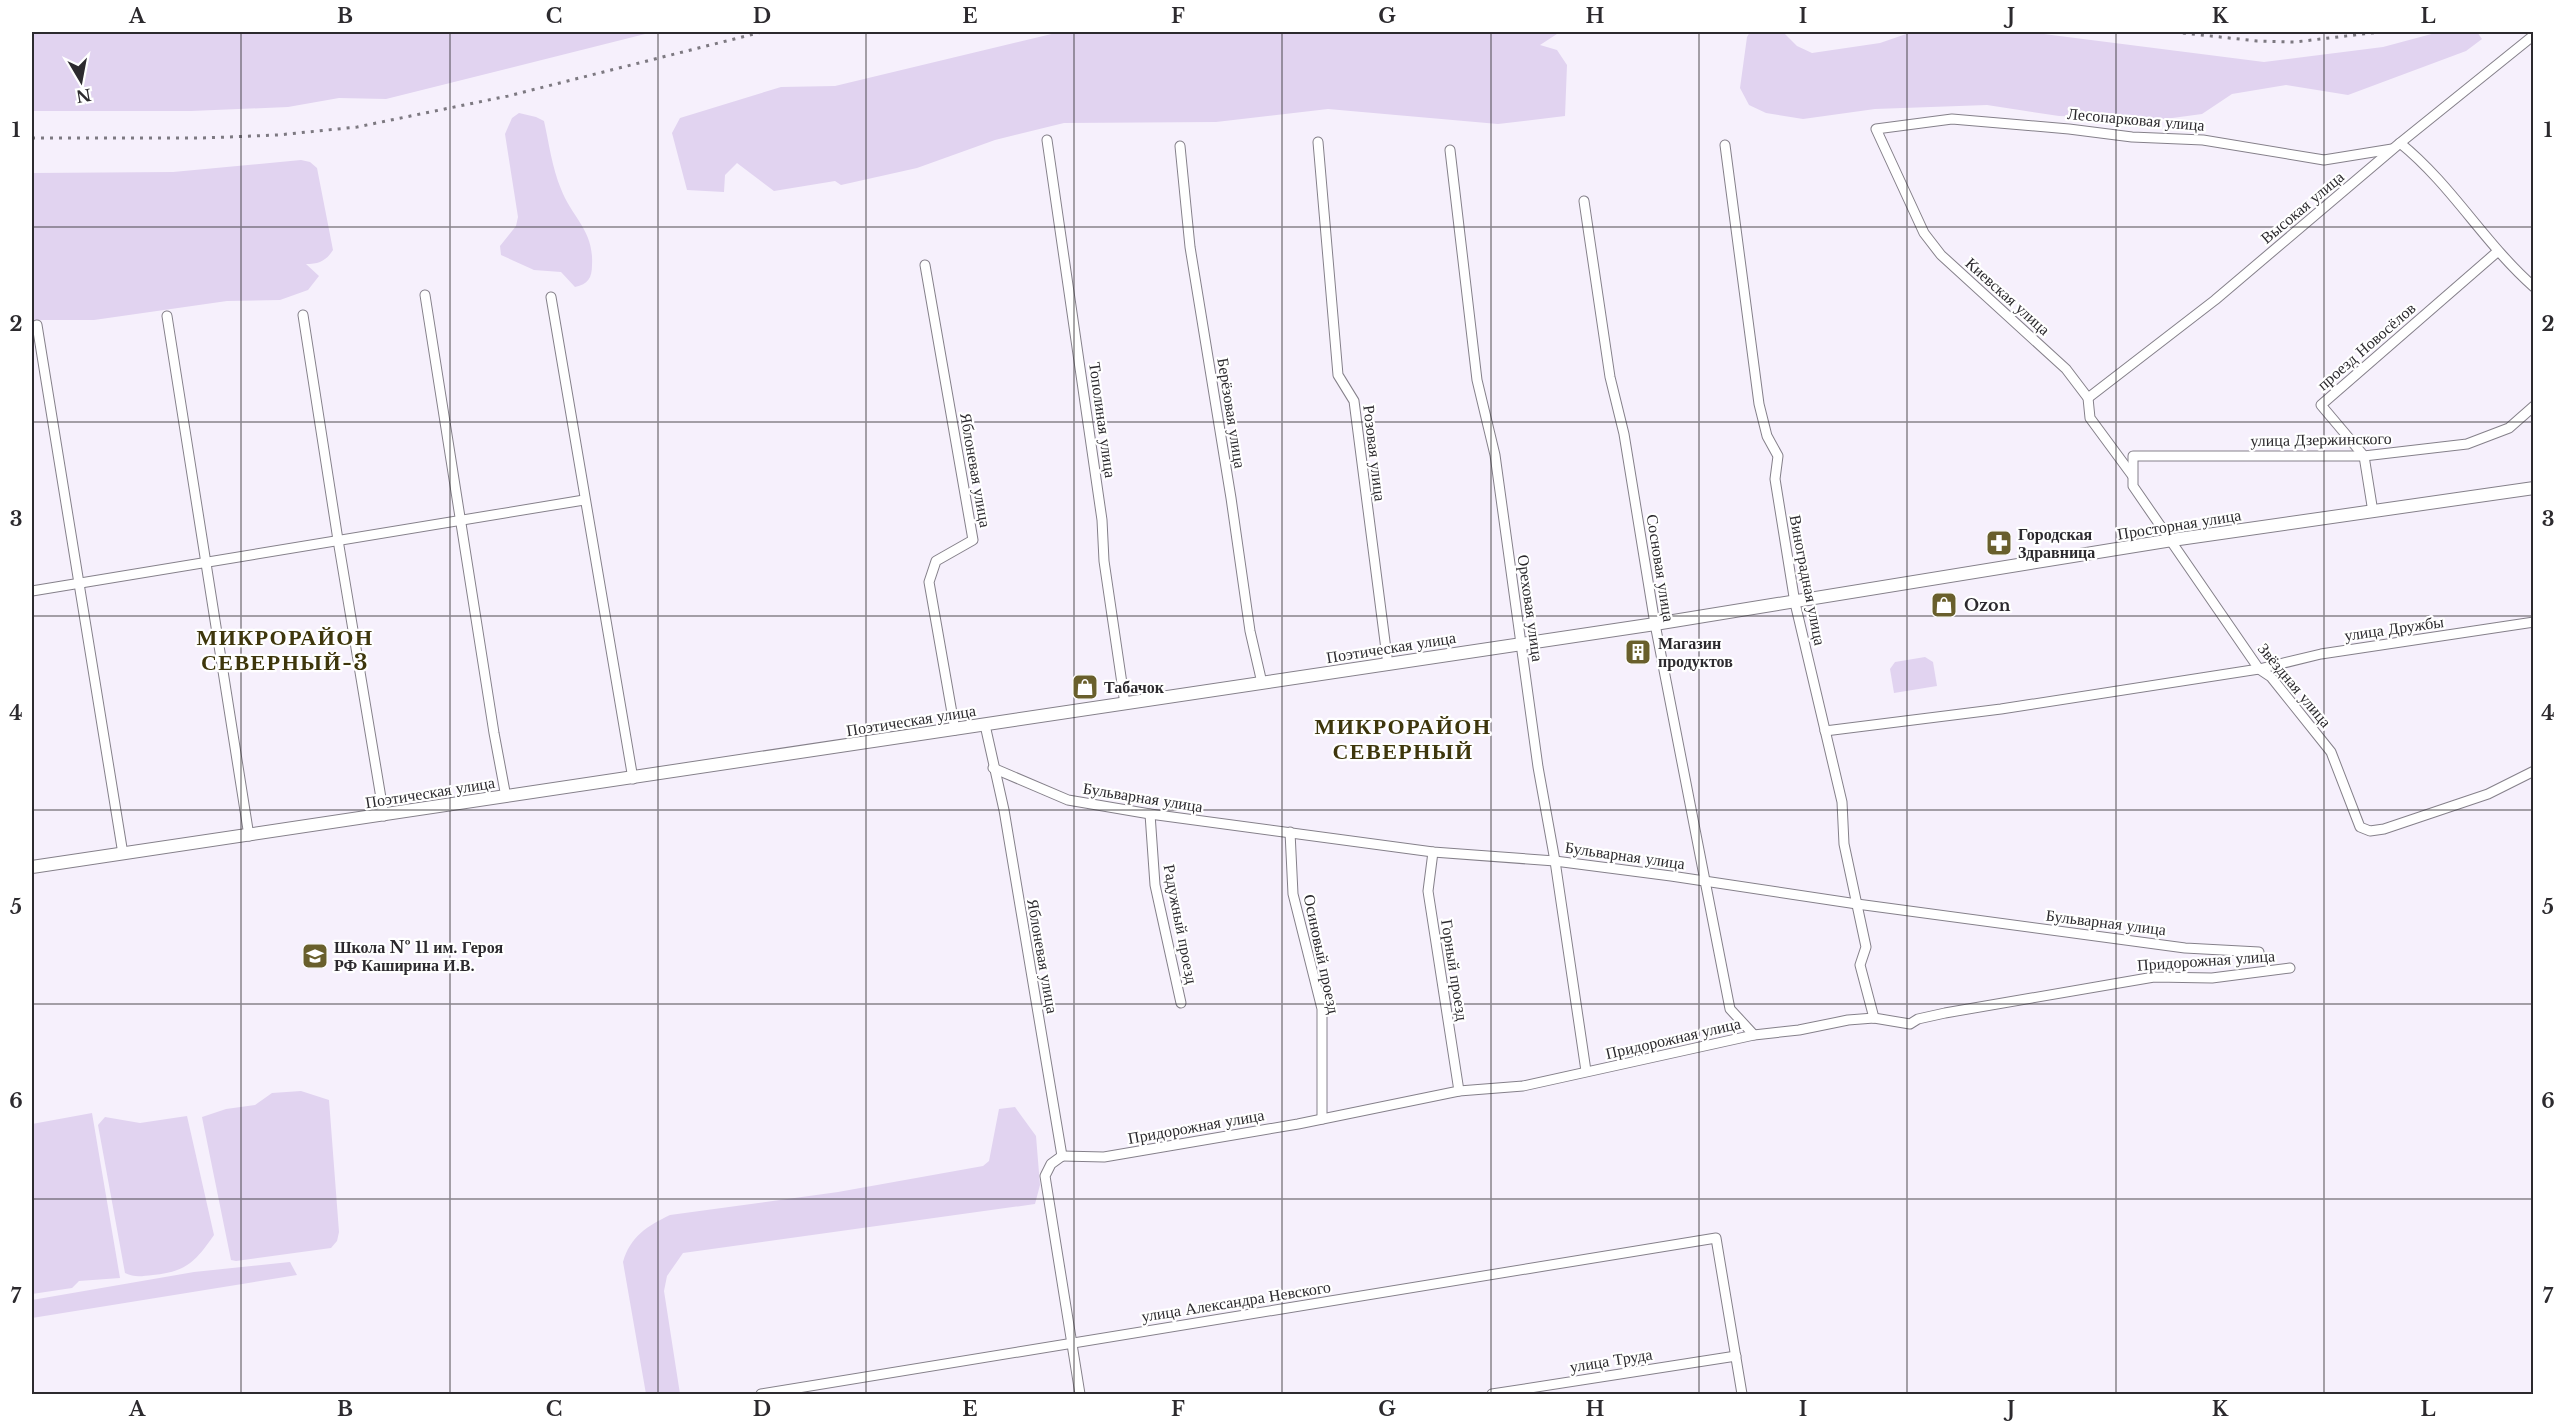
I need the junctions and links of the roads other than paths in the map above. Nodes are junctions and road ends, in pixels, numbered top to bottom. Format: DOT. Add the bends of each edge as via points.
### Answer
graph roads {
  1 [pos="2534,35"];
  2 [pos="1876,129"];
  3 [pos="1047,140"];
  4 [pos="1318,142"];
  5 [pos="2400,143"];
  6 [pos="1725,145"];
  7 [pos="1180,146"];
  8 [pos="2392,149"];
  9 [pos="1450,150"];
  10 [pos="1584,201"];
  11 [pos="2497,252"];
  12 [pos="925,265"];
  13 [pos="2534,288"];
  14 [pos="425,295"];
  15 [pos="551,297"];
  16 [pos="303,315"];
  17 [pos="166,316"];
  18 [pos="37,325"];
  19 [pos="2088,398"];
  20 [pos="2534,406"];
  21 [pos="2364,456"];
  22 [pos="2133,476"];
  23 [pos="2534,488"];
  24 [pos="584,500"];
  25 [pos="2373,512"];
  26 [pos="462,519"];
  27 [pos="338,540"];
  28 [pos="2172,540"];
  29 [pos="205,563"];
  30 [pos="79,582"];
  31 [pos="32,591"];
  32 [pos="1795,603"];
  33 [pos="2534,622"];
  34 [pos="1654,624"];
  35 [pos="1521,645"];
  36 [pos="1388,664"];
  37 [pos="2259,669"];
  38 [pos="1262,683"];
  39 [pos="1125,704"];
  40 [pos="985,725"];
  41 [pos="956,729"];
  42 [pos="1825,731"];
  43 [pos="993,768"];
  44 [pos="2534,771"];
  45 [pos="633,778"];
  46 [pos="506,797"];
  47 [pos="1150,814"];
  48 [pos="384,816"];
  49 [pos="1290,832"];
  50 [pos="249,836"];
  51 [pos="1433,852"];
  52 [pos="123,854"];
  53 [pos="1556,861"];
  54 [pos="32,867"];
  55 [pos="1706,881"];
  56 [pos="1857,904"];
  57 [pos="2259,951"];
  58 [pos="2290,968"];
  59 [pos="1181,1003"];
  60 [pos="1874,1018"];
  61 [pos="1754,1035"];
  62 [pos="1586,1071"];
  63 [pos="1459,1091"];
  64 [pos="1322,1119"];
  65 [pos="1062,1156"];
  66 [pos="1072,1344"];
  67 [pos="1736,1356"];
  68 [pos="761,1395"];
  69 [pos="1080,1395"];
  70 [pos="1492,1395"];
  71 [pos="1742,1395"];
  1 -- 5 [label="street, Высокая улица"];
  2 -- 8 [label="street, Лесопарковая улица" via="1952,118 2132,137 2203,140 2324,160"];
  2 -- 19 [label="street, Киевская улица" via="1924,233 1941,255 2066,369"];
  3 -- 39 [label="street, Тополиная улица"];
  4 -- 36 [label="street, Розовая улица" via="1338,375 1354,401"];
  5 -- 8 [label="street, Высокая улица"];
  5 -- 11 [label="street" via="2433,171"];
  6 -- 32 [label="street, Виноградная улица" via="1759,404 1767,436 1778,456 1775,479"];
  7 -- 38 [label="street, Берёзовая улица" via="1190,247 1250,631"];
  8 -- 19 [label="street, Высокая улица" via="2215,300"];
  9 -- 35 [label="street, Ореховая улица" via="1477,380 1495,455"];
  10 -- 34 [label="street, Сосновая улица" via="1610,377 1624,434"];
  11 -- 13 [label="street"];
  11 -- 21 [label="street, проезд Новосёлов" via="2321,405"];
  12 -- 41 [label="street, Яблоневая улица" via="973,540 936,561 929,582"];
  14 -- 26 [label="street"];
  15 -- 24 [label="street"];
  16 -- 27 [label="street"];
  17 -- 29 [label="street"];
  18 -- 30 [label="street"];
  19 -- 22 [label="street, Киевская улица" via="2090,418"];
  20 -- 21 [label="street, улица Дзержинского" via="2509,428 2467,444"];
  21 -- 22 [label="street, улица Дзержинского" via="2133,456"];
  21 -- 25 [label="street"];
  22 -- 28 [label="street, Звёздная улица" via="2133,486"];
  23 -- 25 [label="street, Просторная улица"];
  24 -- 26 [label="street"];
  24 -- 45 [label="street"];
  25 -- 28 [label="street, Просторная улица"];
  26 -- 27 [label="street"];
  26 -- 46 [label="street"];
  27 -- 29 [label="street"];
  27 -- 48 [label="street"];
  28 -- 32 [label="street, Просторная улица"];
  28 -- 37 [label="street, Звёздная улица"];
  29 -- 30 [label="street"];
  29 -- 50 [label="street"];
  30 -- 31 [label="street"];
  30 -- 52 [label="street"];
  32 -- 34 [label="street, Поэтическая улица"];
  32 -- 42 [label="street, Виноградная улица"];
  33 -- 37 [label="street, улица Дружбы" via="2321,654"];
  34 -- 35 [label="street, Поэтическая улица"];
  34 -- 55 [label="street, Сосновая улица"];
  35 -- 36 [label="street, Поэтическая улица"];
  35 -- 53 [label="street, Ореховая улица"];
  36 -- 38 [label="street, Поэтическая улица"];
  37 -- 42 [label="street, улица Дружбы" via="2001,709"];
  37 -- 44 [label="street, Звёздная улица" via="2271,677 2331,752 2360,827 2370,831 2384,830 2488,794"];
  38 -- 39 [label="street, Поэтическая улица"];
  39 -- 40 [label="street, Поэтическая улица"];
  40 -- 41 [label="street, Поэтическая улица"];
  40 -- 43 [label="street, Яблоневая улица"];
  41 -- 45 [label="street, Поэтическая улица"];
  42 -- 56 [label="street, Виноградная улица" via="1842,802 1844,844"];
  43 -- 47 [label="street, Бульварная улица" via="1068,800"];
  43 -- 65 [label="street, Яблоневая улица" via="1004,810"];
  45 -- 46 [label="street, Поэтическая улица"];
  46 -- 48 [label="street, Поэтическая улица"];
  47 -- 49 [label="street, Бульварная улица"];
  47 -- 59 [label="street, Радужный проезд" via="1155,885"];
  48 -- 50 [label="street, Поэтическая улица"];
  49 -- 51 [label="street, Бульварная улица"];
  49 -- 64 [label="street, Осиновый проезд" via="1293,894 1322,1010"];
  50 -- 52 [label="street, Поэтическая улица"];
  51 -- 53 [label="street, Бульварная улица"];
  51 -- 63 [label="street, Горный проезд" via="1428,891"];
  52 -- 54 [label="street, Поэтическая улица"];
  53 -- 55 [label="street, Бульварная улица"];
  53 -- 62 [label="street, Ореховая улица"];
  55 -- 56 [label="street, Бульварная улица"];
  55 -- 61 [label="street, Сосновая улица" via="1730,1009"];
  56 -- 57 [label="street, Бульварная улица" via="2185,948"];
  56 -- 60 [label="street, Виноградная улица" via="1866,947 1860,965"];
  58 -- 60 [label="street, Придорожная улица" via="2212,978 2154,977 1918,1018 1910,1024"];
  60 -- 61 [label="street, Придорожная улица"];
  61 -- 62 [label="street, Придорожная улица"];
  62 -- 63 [label="street, Придорожная улица" via="1522,1086"];
  63 -- 64 [label="street, Придорожная улица"];
  64 -- 65 [label="street, Придорожная улица" via="1104,1157"];
  65 -- 66 [label="street" via="1051,1164 1045,1176"];
  66 -- 67 [label="street, улица Александра Невского" via="1716,1238"];
  66 -- 68 [label="street, улица Александра Невского"];
  66 -- 69 [label="street"];
  67 -- 70 [label="street, улица Труда"];
  67 -- 71 [label="street"];
}
